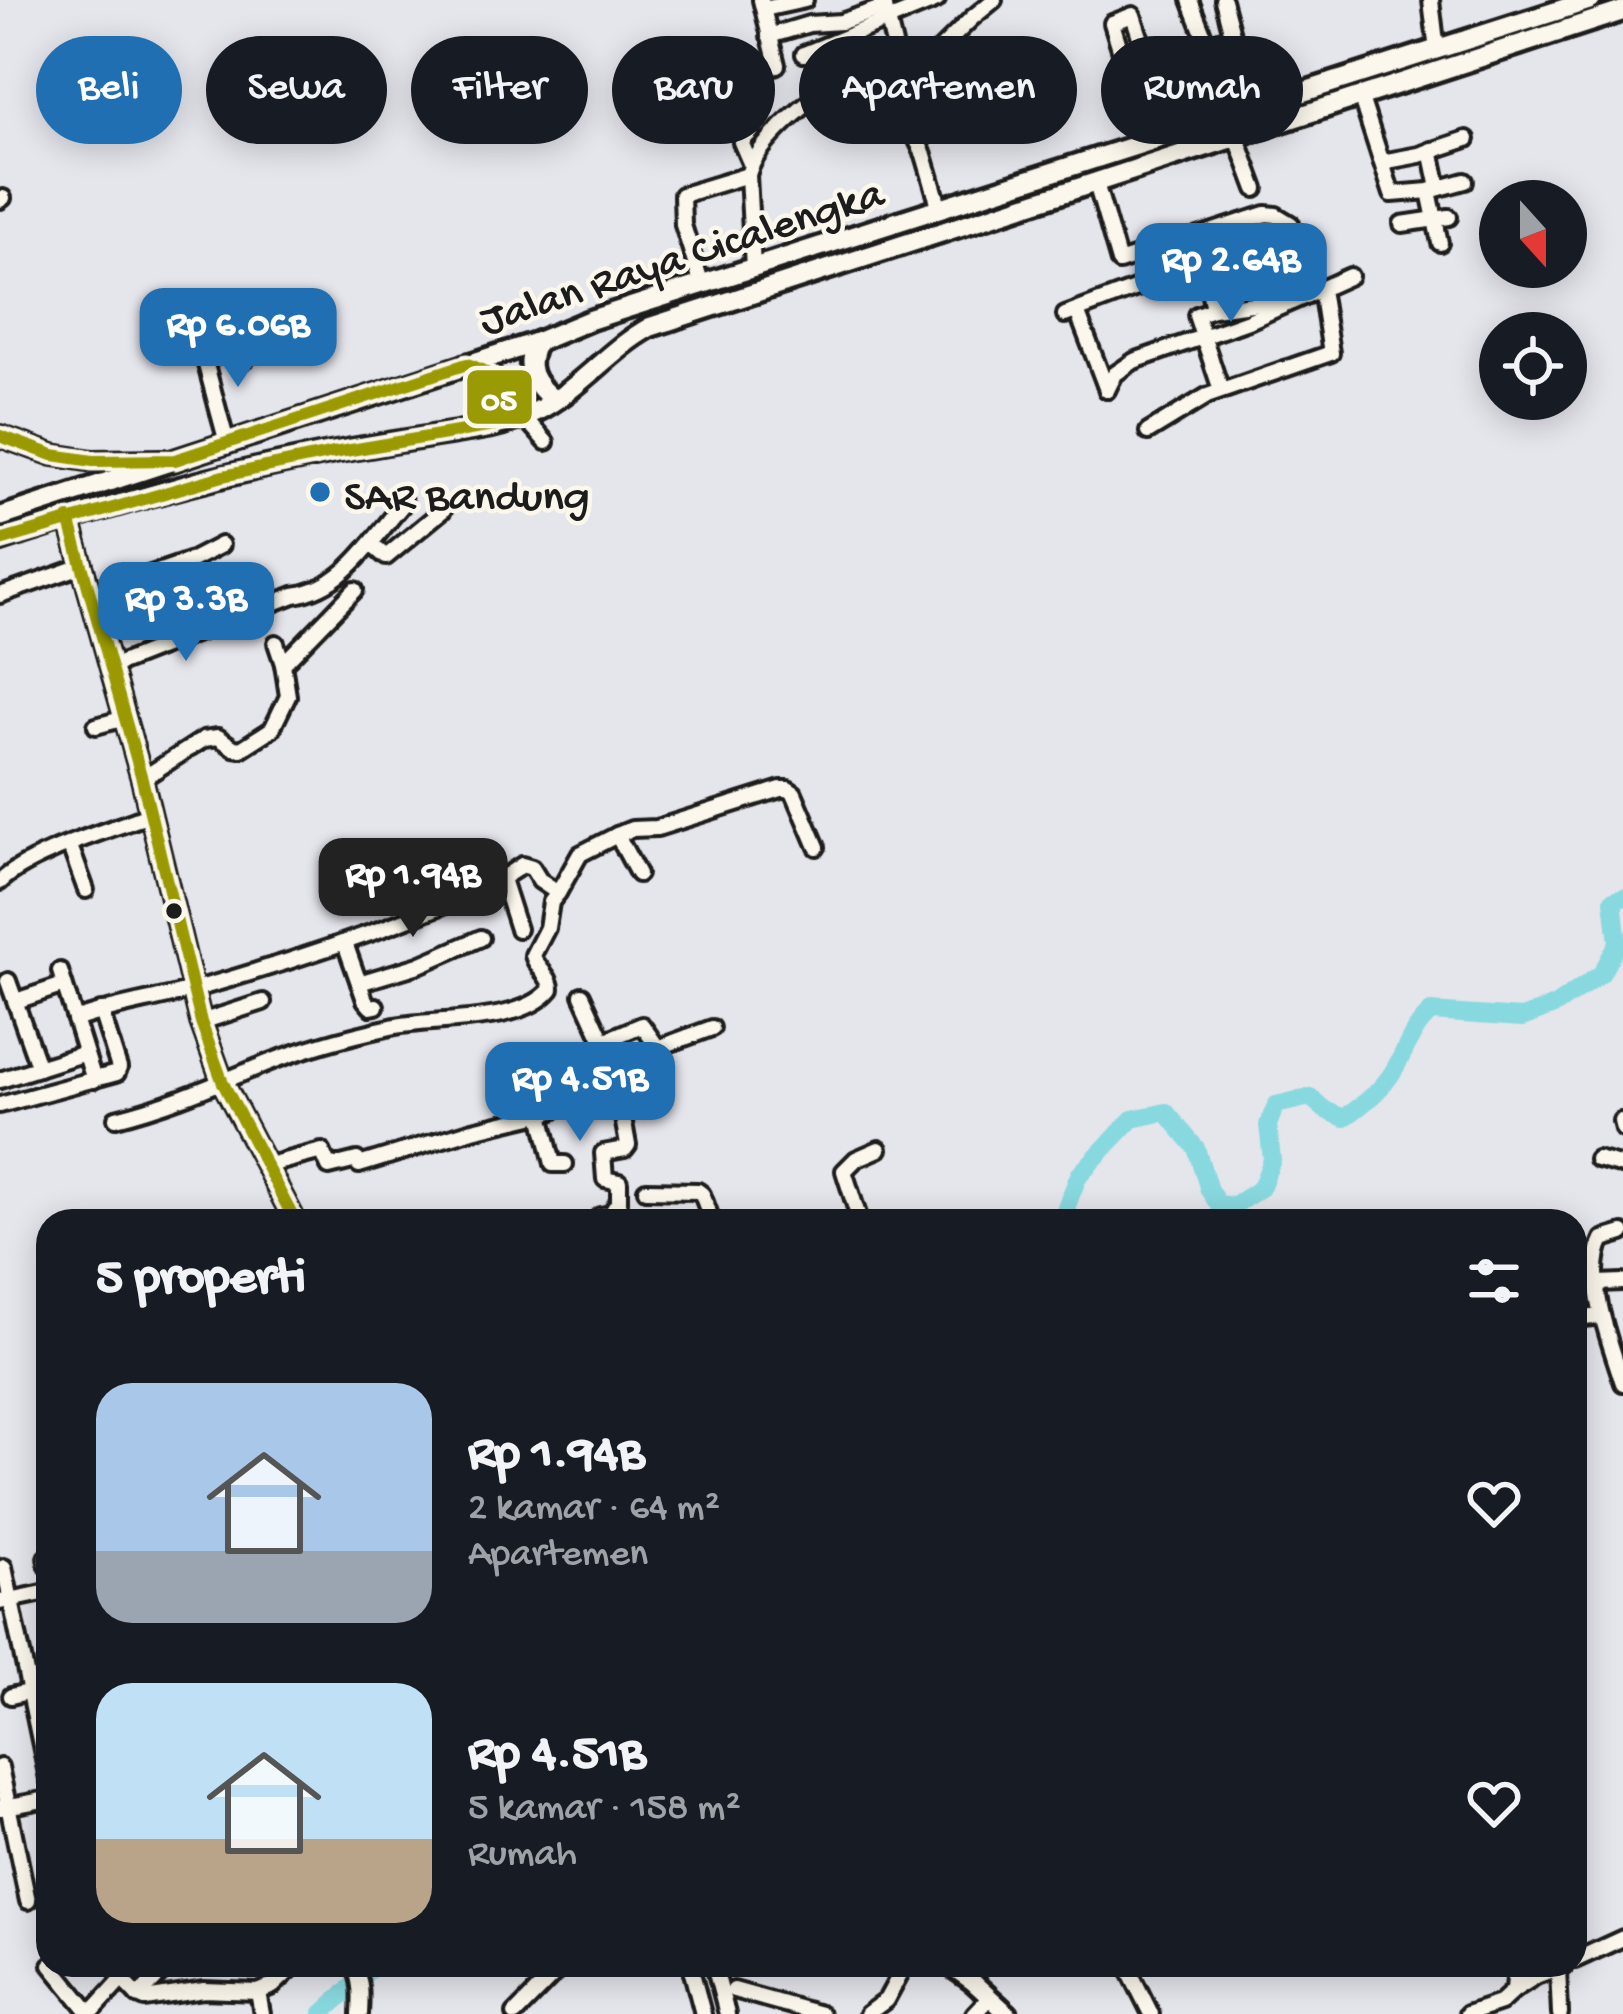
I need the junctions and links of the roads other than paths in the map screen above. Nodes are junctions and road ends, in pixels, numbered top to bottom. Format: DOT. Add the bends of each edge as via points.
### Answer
graph roads {
  1 [pos="805,0"];
  2 [pos="937,0"];
  3 [pos="994,0"];
  4 [pos="1190,0"];
  5 [pos="1223,0"];
  6 [pos="1431,0"];
  7 [pos="1592,0"];
  8 [pos="787,3"];
  9 [pos="762,5"];
  10 [pos="886,9"];
  11 [pos="1623,11"];
  12 [pos="769,36"];
  13 [pos="837,36"];
  14 [pos="954,36"];
  15 [pos="1116,36"];
  16 [pos="1140,36"];
  17 [pos="1203,36"];
  18 [pos="1232,36"];
  19 [pos="1437,51"];
  20 [pos="1303,94"];
  21 [pos="1361,98"];
  22 [pos="799,113"];
  23 [pos="1303,116"];
  24 [pos="1467,140"];
  25 [pos="742,144"];
  26 [pos="918,144"];
  27 [pos="1147,144"];
  28 [pos="1216,144"];
  29 [pos="1240,144"];
  30 [pos="1431,150"];
  31 [pos="1382,162"];
  32 [pos="750,170"];
  33 [pos="1465,181"];
  34 [pos="1096,183"];
  35 [pos="1256,189"];
  36 [pos="1434,190"];
  37 [pos="940,209"];
  38 [pos="1442,218"];
  39 [pos="1291,224"];
  40 [pos="1402,224"];
  41 [pos="1440,243"];
  42 [pos="1249,260"];
  43 [pos="753,268"];
  44 [pos="1205,272"];
  45 [pos="1350,276"];
  46 [pos="702,286"];
  47 [pos="1321,289"];
  48 [pos="1303,298"];
  49 [pos="1213,309"];
  50 [pos="1203,337"];
  51 [pos="537,342"];
  52 [pos="246,359"];
  53 [pos="467,364"];
  54 [pos="1221,389"];
  55 [pos="554,400"];
  56 [pos="524,417"];
  57 [pos="493,427"];
  58 [pos="1148,432"];
  59 [pos="0,436"];
  60 [pos="545,442"];
  61 [pos="227,443"];
  62 [pos="176,460"];
  63 [pos="404,503"];
  64 [pos="443,510"];
  65 [pos="0,517"];
  66 [pos="69,519"];
  67 [pos="0,541"];
  68 [pos="370,544"];
  69 [pos="221,545"];
  70 [pos="82,566"];
  71 [pos="355,590"];
  72 [pos="0,595"];
  73 [pos="90,595"];
  74 [pos="276,643"];
  75 [pos="284,664"];
  76 [pos="111,667"];
  77 [pos="125,718"];
  78 [pos="96,725"];
  79 [pos="142,779"];
  80 [pos="151,814"];
  81 [pos="616,835"];
  82 [pos="70,846"];
  83 [pos="817,847"];
  84 [pos="638,874"];
  85 [pos="502,879"];
  86 [pos="0,882"];
  87 [pos="86,890"];
  88 [pos="558,893"];
  89 [pos="518,929"];
  90 [pos="481,938"];
  91 [pos="345,943"];
  92 [pos="8,981"];
  93 [pos="359,983"];
  94 [pos="193,990"];
  95 [pos="582,995"];
  96 [pos="16,1001"];
  97 [pos="263,1002"];
  98 [pos="376,1006"];
  99 [pos="101,1011"];
  100 [pos="75,1020"];
  101 [pos="201,1022"];
  102 [pos="712,1028"];
  103 [pos="604,1040"];
  104 [pos="85,1053"];
  105 [pos="550,1066"];
  106 [pos="39,1068"];
  107 [pos="0,1080"];
  108 [pos="94,1080"];
  109 [pos="223,1083"];
  110 [pos="0,1106"];
  111 [pos="541,1114"];
  112 [pos="116,1118"];
  113 [pos="879,1149"];
  114 [pos="1598,1159"];
  115 [pos="565,1164"];
  116 [pos="265,1166"];
  117 [pos="1623,1166"];
  118 [pos="646,1190"];
  119 [pos="288,1209"];
  120 [pos="614,1209"];
  121 [pos="708,1209"];
  122 [pos="856,1209"];
  123 [pos="1623,1233"];
  124 [pos="1623,1282"];
  125 [pos="1598,1283"];
  126 [pos="1602,1316"];
  127 [pos="1587,1318"];
  128 [pos="1623,1383"];
  129 [pos="4,1567"];
  130 [pos="36,1595"];
  131 [pos="5,1602"];
  132 [pos="36,1691"];
  133 [pos="30,1692"];
  134 [pos="11,1696"];
  135 [pos="36,1721"];
  136 [pos="0,1766"];
  137 [pos="36,1801"];
  138 [pos="4,1807"];
  139 [pos="28,1901"];
  140 [pos="1623,1938"];
  141 [pos="1587,1954"];
  142 [pos="61,1977"];
  143 [pos="121,1977"];
  144 [pos="128,1977"];
  145 [pos="157,1977"];
  146 [pos="282,1977"];
  147 [pos="357,1977"];
  148 [pos="551,1977"];
  149 [pos="692,1977"];
  150 [pos="717,1977"];
  151 [pos="898,1977"];
  152 [pos="964,1977"];
  153 [pos="1132,1977"];
  154 [pos="1515,1977"];
  155 [pos="1541,1977"];
  156 [pos="1561,1977"];
  157 [pos="734,1990"];
  158 [pos="1514,1990"];
  159 [pos="258,1992"];
  160 [pos="138,1996"];
  161 [pos="989,1998"];
  162 [pos="90,2014"];
  163 [pos="262,2014"];
  164 [pos="360,2014"];
  165 [pos="515,2014"];
  166 [pos="703,2014"];
  167 [pos="727,2014"];
  168 [pos="820,2014"];
  169 [pos="867,2014"];
  170 [pos="974,2014"];
  171 [pos="1008,2014"];
  172 [pos="1151,2014"];
  173 [pos="1467,2014"];
  174 [pos="1560,2014"];
  1 -- 8 [label="street"];
  2 -- 10 [label="street"];
  3 -- 14 [label="street"];
  4 -- 17 [label="street"];
  5 -- 18 [label="street"];
  6 -- 19 [label="street"];
  7 -- 19 [label="highway, Jalan Raya Cicalengka"];
  8 -- 9 [label="street"];
  9 -- 12 [label="street"];
  10 -- 12 [label="street"];
  10 -- 13 [label="street"];
  11 -- 21 [label="highway, Jalan Raya Cicalengka"];
  15 -- 16 [label="street" via="1112,23 1133,15"];
  19 -- 20 [label="highway, Jalan Raya Cicalengka"];
  21 -- 23 [label="highway, Jalan Raya Cicalengka"];
  21 -- 31 [label="street"];
  22 -- 32 [label="street"];
  24 -- 30 [label="street"];
  25 -- 32 [label="street"];
  26 -- 37 [label="street"];
  27 -- 37 [label="highway, Jalan Raya Cicalengka"];
  28 -- 34 [label="highway, Jalan Raya Cicalengka"];
  29 -- 35 [label="street"];
  30 -- 31 [label="street"];
  30 -- 36 [label="street"];
  31 -- 36 [label="street" via="1392,194"];
  32 -- 43 [label="street"];
  32 -- 46 [label="street" via="682,195"];
  33 -- 36 [label="street"];
  34 -- 39 [label="street" via="1119,262 1266,214"];
  34 -- 55 [label="highway, Jalan Raya Cicalengka" via="650,327"];
  36 -- 38 [label="street"];
  37 -- 43 [label="highway, Jalan Raya Cicalengka"];
  38 -- 40 [label="street"];
  38 -- 41 [label="street"];
  42 -- 44 [label="street"];
  43 -- 46 [label="highway, Jalan Raya Cicalengka"];
  44 -- 49 [label="street"];
  44 -- 50 [label="street" via="1071,313 1107,390 1125,365"];
  45 -- 47 [label="street"];
  46 -- 51 [label="highway, Jalan Raya Cicalengka"];
  47 -- 48 [label="street"];
  47 -- 54 [label="street" via="1331,353"];
  48 -- 49 [label="street"];
  48 -- 50 [label="street"];
  49 -- 50 [label="street" via="1196,315"];
  50 -- 54 [label="street"];
  51 -- 53 [label="highway, Jalan Raya Cicalengka"];
  51 -- 55 [label="highway" via="530,370"];
  52 -- 61 [label="street" via="238,350 205,362"];
  53 -- 57 [label="highway" via="500,384"];
  53 -- 61 [label="highway, Jalan Raya Cicalengka"];
  54 -- 58 [label="street"];
  55 -- 56 [label="highway, Jalan Raya Cicalengka"];
  56 -- 57 [label="highway, Jalan Raya Cicalengka"];
  56 -- 60 [label="street"];
  57 -- 66 [label="highway, Jalan Raya Cicalengka" via="263,467"];
  59 -- 62 [label="main road" via="93,461"];
  61 -- 62 [label="highway, Jalan Raya Cicalengka"];
  62 -- 65 [label="highway, Jalan Raya Cicalengka"];
  63 -- 68 [label="street"];
  64 -- 68 [label="street" via="386,556"];
  66 -- 67 [label="highway, Jalan Raya Cicalengka"];
  66 -- 70 [label="main road"];
  68 -- 76 [label="street" via="316,590"];
  69 -- 73 [label="street"];
  70 -- 72 [label="street"];
  70 -- 73 [label="main road"];
  71 -- 75 [label="street"];
  73 -- 76 [label="main road"];
  74 -- 75 [label="street"];
  75 -- 79 [label="street" via="288,696 272,729 242,749 204,739"];
  76 -- 77 [label="main road"];
  77 -- 78 [label="street"];
  77 -- 79 [label="main road"];
  79 -- 80 [label="main road"];
  80 -- 82 [label="street"];
  80 -- 94 [label="main road"];
  81 -- 83 [label="street" via="788,789"];
  81 -- 84 [label="street"];
  81 -- 88 [label="street" via="580,854"];
  82 -- 86 [label="street"];
  82 -- 87 [label="street"];
  85 -- 88 [label="street" via="527,866"];
  85 -- 89 [label="street"];
  85 -- 91 [label="street"];
  88 -- 109 [label="street" via="533,956 550,989 535,1004 373,1031"];
  90 -- 93 [label="street"];
  91 -- 93 [label="street"];
  91 -- 94 [label="street"];
  92 -- 96 [label="street"];
  93 -- 98 [label="street" via="368,1006"];
  94 -- 99 [label="street"];
  94 -- 101 [label="main road"];
  95 -- 103 [label="street"];
  96 -- 100 [label="street" via="62,978"];
  96 -- 106 [label="street"];
  97 -- 101 [label="street"];
  99 -- 100 [label="street"];
  99 -- 108 [label="street" via="119,1071"];
  100 -- 104 [label="street"];
  101 -- 109 [label="main road"];
  102 -- 103 [label="street" via="660,1047 642,1025"];
  103 -- 120 [label="street" via="628,1145 603,1154 605,1179 619,1182"];
  104 -- 106 [label="street"];
  104 -- 108 [label="street"];
  105 -- 111 [label="street" via="556,1109"];
  106 -- 107 [label="street"];
  108 -- 110 [label="street"];
  109 -- 112 [label="street"];
  109 -- 116 [label="main road"];
  111 -- 115 [label="street" via="553,1164"];
  111 -- 116 [label="street" via="359,1165 329,1167 322,1150"];
  113 -- 122 [label="street" via="844,1171"];
  114 -- 117 [label="street"];
  116 -- 119 [label="main road"];
  118 -- 121 [label="street" via="698,1191"];
  123 -- 125 [label="street" via="1601,1242"];
  124 -- 125 [label="street"];
  125 -- 126 [label="street"];
  126 -- 127 [label="street"];
  126 -- 128 [label="street"];
  129 -- 131 [label="street"];
  130 -- 131 [label="street"];
  131 -- 133 [label="street"];
  132 -- 133 [label="street"];
  133 -- 134 [label="street"];
  133 -- 135 [label="street"];
  136 -- 138 [label="street"];
  137 -- 138 [label="street"];
  138 -- 139 [label="street"];
  140 -- 141 [label="street"];
  142 -- 162 [label="street"];
  143 -- 162 [label="street"];
  144 -- 160 [label="street"];
  145 -- 160 [label="street"];
  146 -- 159 [label="street"];
  147 -- 164 [label="street"];
  148 -- 165 [label="street"];
  149 -- 166 [label="street"];
  150 -- 167 [label="street"];
  151 -- 169 [label="street"];
  152 -- 161 [label="main road"];
  153 -- 172 [label="street"];
  154 -- 158 [label="street"];
  155 -- 158 [label="street"];
  156 -- 174 [label="street"];
  157 -- 168 [label="street"];
  158 -- 173 [label="street"];
  159 -- 160 [label="street"];
  159 -- 163 [label="street"];
  161 -- 170 [label="street"];
  161 -- 171 [label="main road"];
}
